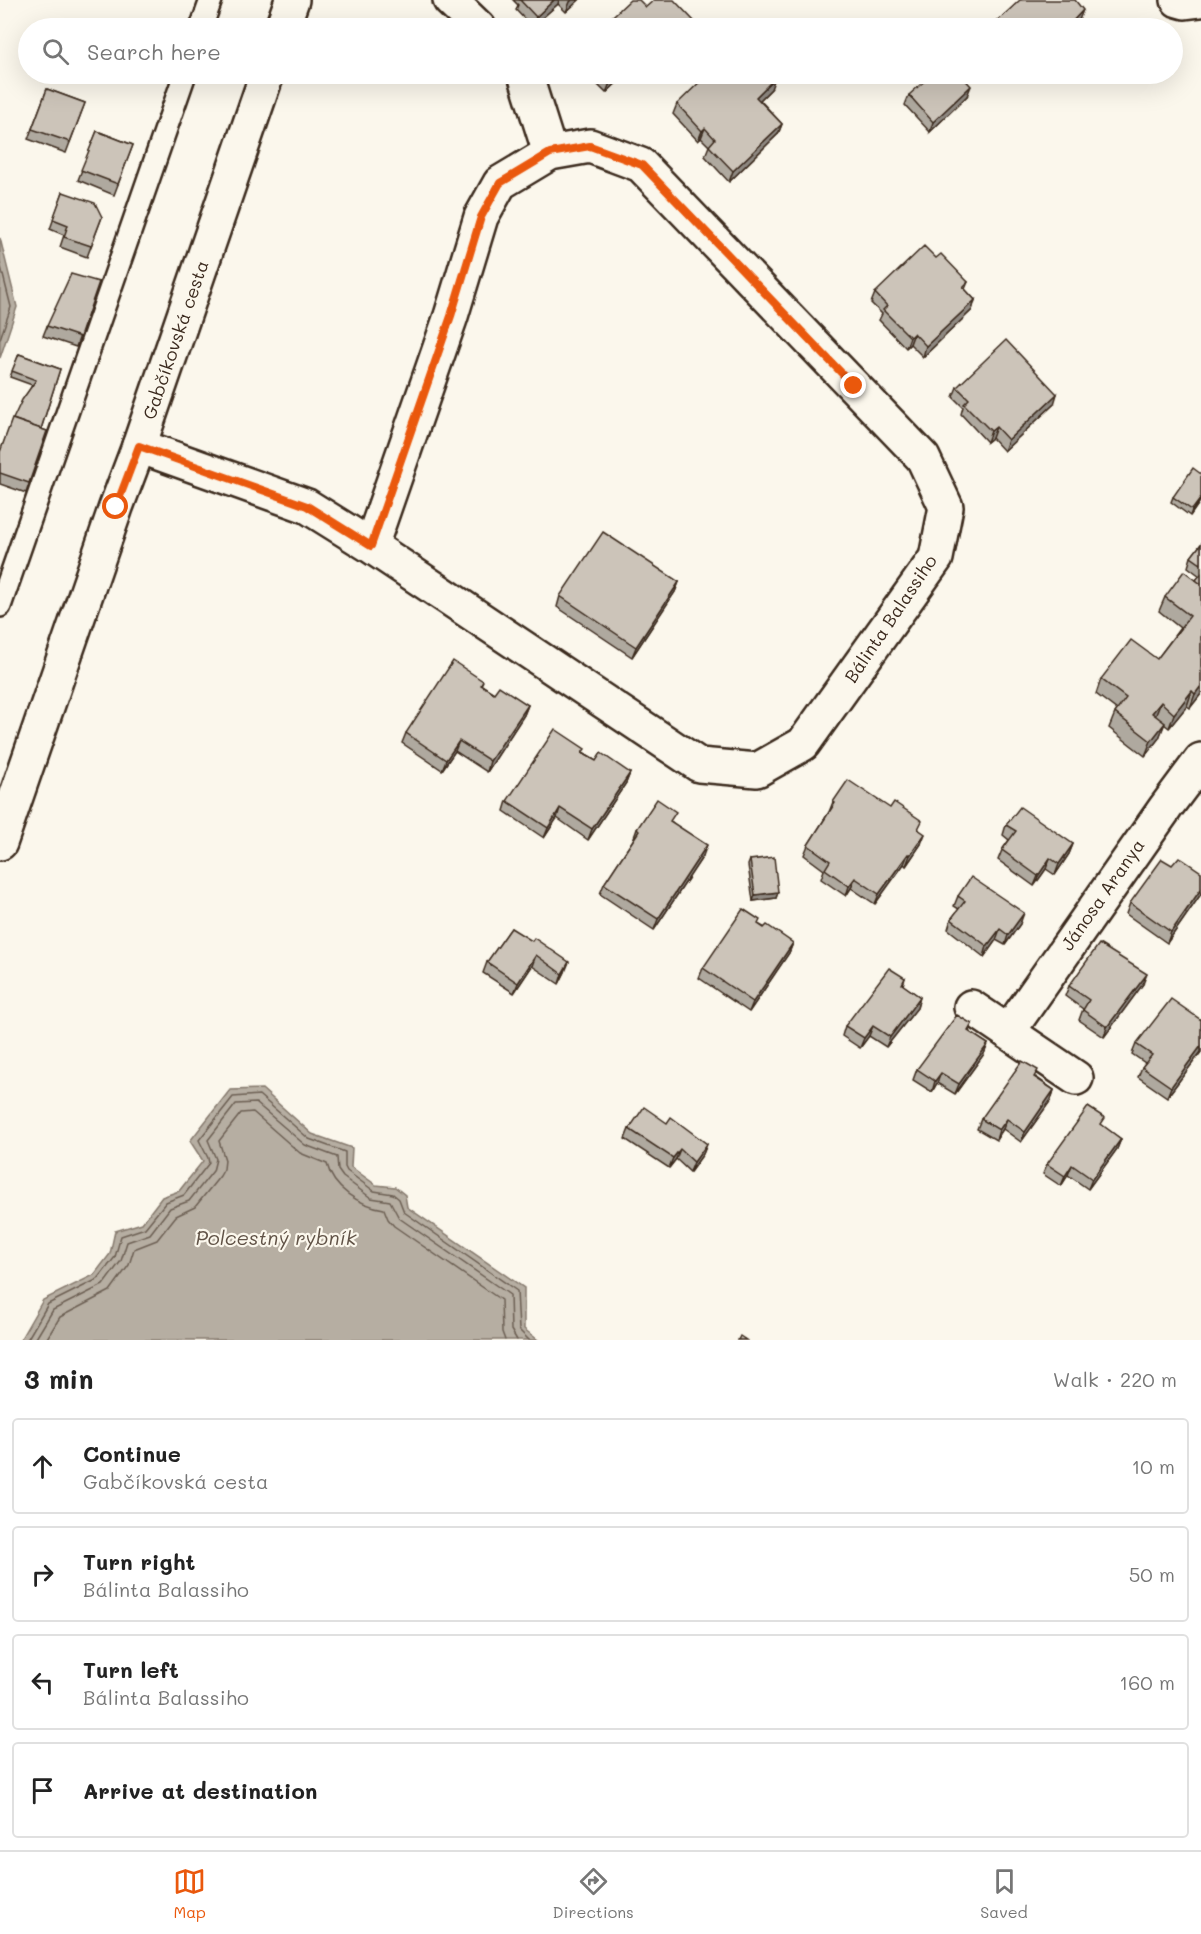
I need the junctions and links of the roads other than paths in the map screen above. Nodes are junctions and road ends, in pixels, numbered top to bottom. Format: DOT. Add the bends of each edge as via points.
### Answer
graph roads {
  1 [pos="211,0"];
  2 [pos="292,0"];
  3 [pos="450,0"];
  4 [pos="1178,0"];
  5 [pos="1201,0"];
  6 [pos="205,18"];
  7 [pos="286,18"];
  8 [pos="469,18"];
  9 [pos="182,84"];
  10 [pos="264,84"];
  11 [pos="528,84"];
  12 [pos="550,153"];
  13 [pos="139,446"];
  14 [pos="371,546"];
  15 [pos="0,606"];
  16 [pos="1201,760"];
  17 [pos="0,843"];
  18 [pos="971,1007"];
  19 [pos="1008,1032"];
  20 [pos="1076,1078"];
  1 -- 6 [label="lane"];
  2 -- 7 [label="street"];
  3 -- 8 [label="street"];
  4 -- 5 [label="street"];
  9 -- 15 [label="lane"];
  10 -- 13 [label="street, Gabčíkovská cesta"];
  11 -- 12 [label="street"];
  12 -- 14 [label="street, Bálinta Balassiho" via="500,183 481,217"];
  12 -- 14 [label="street, Bálinta Balassiho" via="590,146 642,165 923,458 946,507 936,558 803,744 757,770 699,765"];
  13 -- 14 [label="street, Bálinta Balassiho" via="307,506"];
  13 -- 17 [label="street, Gabčíkovská cesta"];
  16 -- 19 [label="street, Jánosa Aranya"];
  18 -- 19 [label="street"];
  19 -- 20 [label="street"];
}
